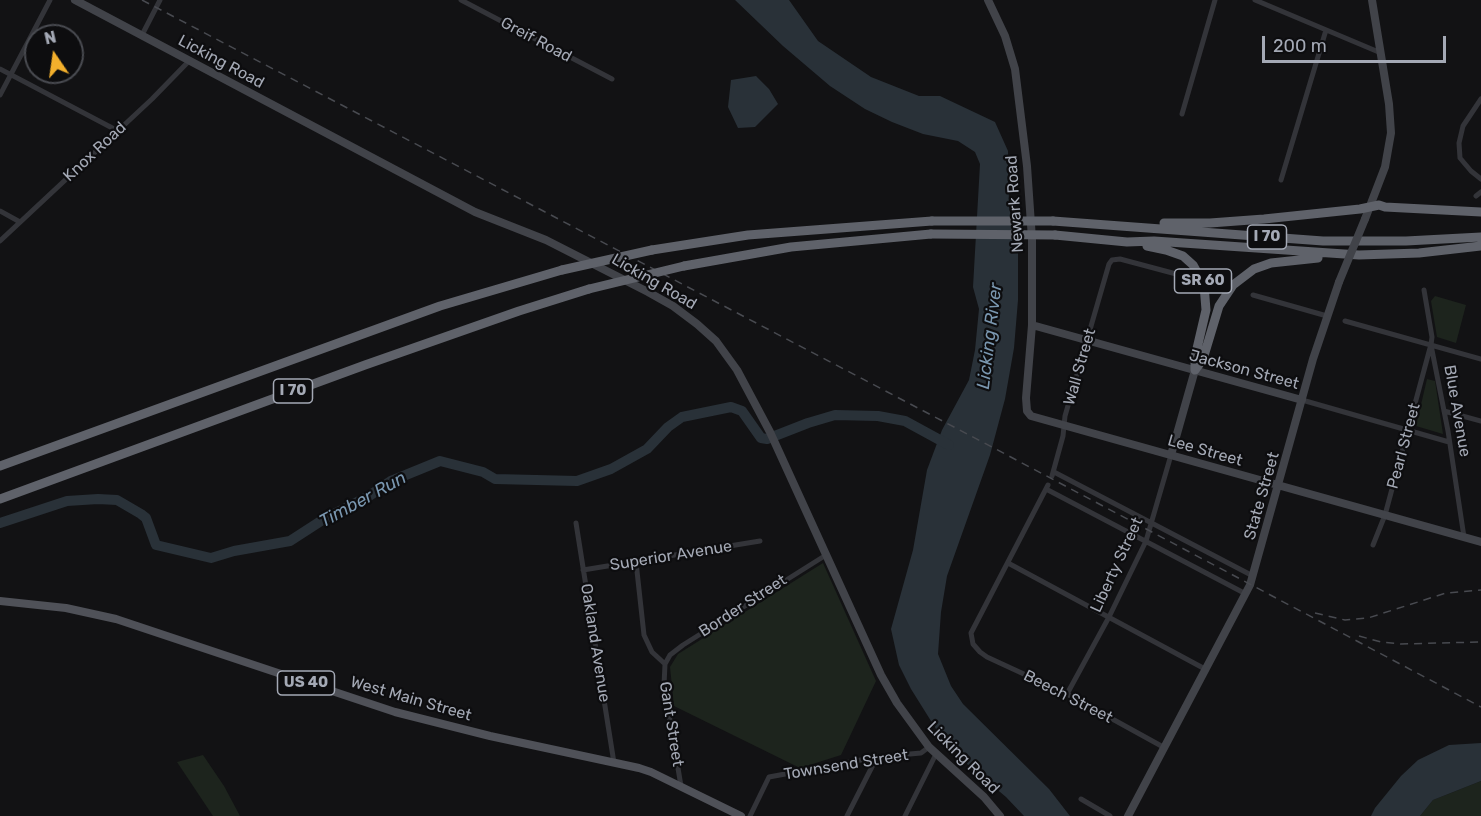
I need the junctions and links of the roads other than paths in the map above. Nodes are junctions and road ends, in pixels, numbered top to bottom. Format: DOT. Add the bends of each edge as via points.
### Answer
graph roads {
  1 [pos="50,0"];
  2 [pos="75,0"];
  3 [pos="160,0"];
  4 [pos="461,0"];
  5 [pos="988,0"];
  6 [pos="1215,0"];
  7 [pos="1255,0"];
  8 [pos="1372,0"];
  9 [pos="1326,30"];
  10 [pos="142,35"];
  11 [pos="1381,53"];
  12 [pos="189,61"];
  13 [pos="0,69"];
  14 [pos="11,74"];
  15 [pos="612,79"];
  16 [pos="0,95"];
  17 [pos="1481,99"];
  18 [pos="1182,114"];
  19 [pos="118,131"];
  20 [pos="1481,178"];
  21 [pos="1281,180"];
  22 [pos="1370,207"];
  23 [pos="0,211"];
  24 [pos="1481,212"];
  25 [pos="20,222"];
  26 [pos="1123,226"];
  27 [pos="1481,237"];
  28 [pos="0,241"];
  29 [pos="1127,242"];
  30 [pos="1481,246"];
  31 [pos="1359,255"];
  32 [pos="1180,274"];
  33 [pos="1424,290"];
  34 [pos="1253,295"];
  35 [pos="1327,316"];
  36 [pos="1345,321"];
  37 [pos="1032,325"];
  38 [pos="1087,341"];
  39 [pos="1431,345"];
  40 [pos="1481,359"];
  41 [pos="1195,370"];
  42 [pos="1302,400"];
  43 [pos="1028,411"];
  44 [pos="1444,411"];
  45 [pos="1481,421"];
  46 [pos="1064,426"];
  47 [pos="1409,430"];
  48 [pos="1449,442"];
  49 [pos="1171,455"];
  50 [pos="0,466"];
  51 [pos="1279,485"];
  52 [pos="0,499"];
  53 [pos="1385,515"];
  54 [pos="1152,522"];
  55 [pos="576,524"];
  56 [pos="1464,537"];
  57 [pos="759,541"];
  58 [pos="1146,542"];
  59 [pos="1481,542"];
  60 [pos="1373,545"];
  61 [pos="826,555"];
  62 [pos="636,562"];
  63 [pos="1008,563"];
  64 [pos="583,570"];
  65 [pos="1253,576"];
  66 [pos="1246,594"];
  67 [pos="0,602"];
  68 [pos="1109,617"];
  69 [pos="664,664"];
  70 [pos="1205,669"];
  71 [pos="1067,694"];
  72 [pos="929,747"];
  73 [pos="1165,748"];
  74 [pos="936,754"];
  75 [pos="877,757"];
  76 [pos="614,763"];
  77 [pos="681,786"];
  78 [pos="1081,800"];
  79 [pos="741,816"];
  80 [pos="750,816"];
  81 [pos="847,816"];
  82 [pos="905,816"];
  83 [pos="1000,816"];
  84 [pos="1110,816"];
  85 [pos="1128,816"];
  1 -- 14 [label="street"];
  2 -- 10 [label="street, Licking Road"];
  3 -- 10 [label="street"];
  4 -- 15 [label="street, Greif Road"];
  5 -- 37 [label="street, Newark Road" via="1008,44 1018,87 1032,239"];
  6 -- 18 [label="street"];
  7 -- 9 [label="street"];
  8 -- 11 [label="street"];
  9 -- 11 [label="street"];
  9 -- 21 [label="street"];
  10 -- 12 [label="street, Licking Road"];
  11 -- 22 [label="street, State Street" via="1391,123 1390,149"];
  12 -- 19 [label="street, Knox Road"];
  12 -- 61 [label="street, Licking Road" via="476,213 567,249 673,306 698,324 737,370"];
  13 -- 14 [label="street"];
  14 -- 16 [label="street"];
  14 -- 19 [label="street"];
  17 -- 20 [label="street" via="1463,126 1459,143 1460,158"];
  19 -- 25 [label="street, Knox Road"];
  22 -- 24 [label="highway"];
  22 -- 26 [label="highway" via="1210,223"];
  22 -- 35 [label="street, State Street, bridge"];
  23 -- 25 [label="street"];
  25 -- 28 [label="street, Knox Road"];
  26 -- 27 [label="highway, I 70" via="1323,241"];
  26 -- 50 [label="highway, I 70, bridge" via="1053,221 932,221 789,231 652,250 562,270 440,306"];
  29 -- 31 [label="highway, I 70"];
  29 -- 41 [label="highway, SR 60" via="1184,256 1200,274 1206,310"];
  29 -- 52 [label="highway, I 70, bridge" via="1055,235 932,234 791,247 684,266 519,311"];
  30 -- 31 [label="highway, I 70"];
  31 -- 41 [label="highway" via="1286,260 1243,276 1219,306 1203,359"];
  32 -- 38 [label="street, Wall Street" via="1112,260"];
  33 -- 39 [label="street, Blue Avenue"];
  34 -- 35 [label="street"];
  35 -- 42 [label="street, State Street"];
  36 -- 39 [label="street"];
  37 -- 38 [label="street, Jackson Street"];
  37 -- 43 [label="street, Newark Road"];
  38 -- 41 [label="street, Jackson Street"];
  38 -- 46 [label="street, Wall Street"];
  39 -- 40 [label="street"];
  39 -- 44 [label="street, Blue Avenue"];
  39 -- 47 [label="street, Pearl Street"];
  41 -- 42 [label="street, Jackson Street"];
  41 -- 49 [label="street, Liberty Street"];
  42 -- 47 [label="street, Jackson Street"];
  42 -- 51 [label="street, State Street"];
  43 -- 46 [label="street, Lee Street" via="1031,416"];
  44 -- 45 [label="street"];
  44 -- 48 [label="street, Blue Avenue"];
  46 -- 49 [label="street, Lee Street"];
  46 -- 54 [label="street, Wall Street" via="1053,474"];
  47 -- 48 [label="street, Jackson Street"];
  47 -- 53 [label="street, Pearl Street"];
  48 -- 56 [label="street, Blue Avenue"];
  49 -- 51 [label="street, Lee Street"];
  49 -- 54 [label="street, Liberty Street"];
  51 -- 53 [label="street, Lee Street"];
  51 -- 65 [label="street, State Street"];
  53 -- 56 [label="street, Lee Street"];
  53 -- 60 [label="street, Pearl Street"];
  54 -- 58 [label="street, Liberty Street"];
  54 -- 65 [label="street"];
  55 -- 64 [label="street, Oakland Avenue"];
  56 -- 59 [label="street, Lee Street"];
  57 -- 62 [label="street, Superior Avenue"];
  58 -- 63 [label="street" via="1047,487"];
  58 -- 66 [label="street"];
  58 -- 68 [label="street, Liberty Street"];
  61 -- 69 [label="street, Border Street" via="683,645"];
  61 -- 72 [label="street, Licking Road" via="881,675"];
  62 -- 64 [label="street, Superior Avenue"];
  62 -- 69 [label="street, Gant Street" via="644,635 651,652"];
  63 -- 68 [label="street"];
  63 -- 71 [label="street, Beech Street" via="971,633 973,644 987,657"];
  64 -- 76 [label="street, Oakland Avenue"];
  65 -- 66 [label="street, State Street"];
  66 -- 70 [label="street, State Street"];
  67 -- 76 [label="main road, West Main Street / US 40" via="66,608 117,619 395,712"];
  68 -- 70 [label="street"];
  68 -- 71 [label="street, Liberty Street"];
  69 -- 77 [label="street, Gant Street" via="664,686"];
  70 -- 73 [label="street, State Street"];
  71 -- 73 [label="street, Beech Street"];
  72 -- 74 [label="street, Licking Road"];
  72 -- 75 [label="street, Townsend Street" via="921,753"];
  73 -- 85 [label="street, State Street"];
  74 -- 82 [label="street"];
  74 -- 83 [label="street, Licking Road"];
  75 -- 80 [label="street, Townsend Street" via="769,777"];
  75 -- 81 [label="street"];
  76 -- 77 [label="main road, West Main Street / US 40" via="651,772"];
  77 -- 79 [label="main road, West Main Street / US 40"];
  78 -- 84 [label="street"];
}
